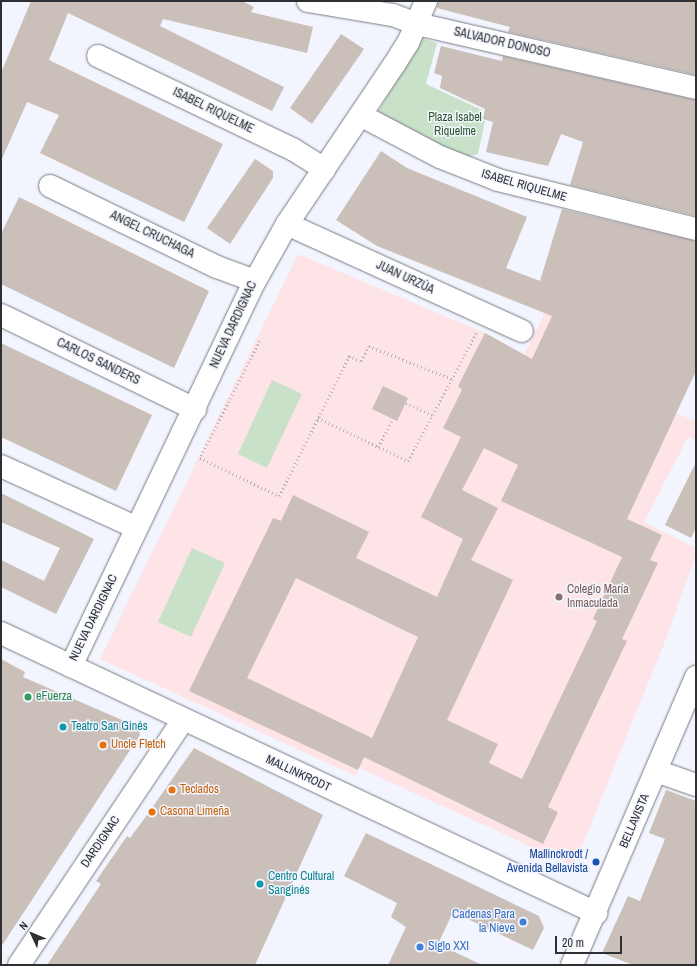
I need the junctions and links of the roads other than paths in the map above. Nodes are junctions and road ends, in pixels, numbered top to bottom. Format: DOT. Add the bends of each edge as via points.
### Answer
graph roads {
  1 [pos="308,1"];
  2 [pos="426,1"];
  3 [pos="417,24"];
  4 [pos="98,56"];
  5 [pos="696,88"];
  6 [pos="362,116"];
  7 [pos="325,169"];
  8 [pos="50,186"];
  9 [pos="287,224"];
  10 [pos="696,229"];
  11 [pos="254,281"];
  12 [pos="1,315"];
  13 [pos="522,332"];
  14 [pos="195,409"];
  15 [pos="1,466"];
  16 [pos="137,528"];
  17 [pos="1,633"];
  18 [pos="71,666"];
  19 [pos="696,678"];
  20 [pos="183,720"];
  21 [pos="656,771"];
  22 [pos="696,786"];
  23 [pos="596,913"];
  24 [pos="19,965"];
  25 [pos="572,965"];
  1 -- 3 [label="street, SALVADOR DONOSO" via="393,15"];
  2 -- 3 [label="street, NUEVA DARDIGNAC"];
  3 -- 5 [label="street, SALVADOR DONOSO"];
  3 -- 6 [label="street, NUEVA DARDIGNAC"];
  4 -- 7 [label="street, ISABEL RIQUELME" via="294,150"];
  6 -- 7 [label="street, NUEVA DARDIGNAC"];
  6 -- 10 [label="street, ISABEL RIQUELME" via="440,157 498,180"];
  7 -- 9 [label="street, NUEVA DARDIGNAC"];
  8 -- 11 [label="street, ANGEL CRUCHAGA" via="217,267"];
  9 -- 11 [label="street, NUEVA DARDIGNAC"];
  9 -- 13 [label="street, JUAN URZÚA"];
  11 -- 14 [label="street, NUEVA DARDIGNAC"];
  12 -- 14 [label="street, CARLOS SANDERS"];
  14 -- 16 [label="street, NUEVA DARDIGNAC"];
  15 -- 16 [label="street"];
  16 -- 18 [label="street, NUEVA DARDIGNAC"];
  17 -- 18 [label="street, MALLINKRODT"];
  18 -- 20 [label="street, MALLINKRODT"];
  19 -- 21 [label="street, BELLAVISTA"];
  20 -- 23 [label="street, MALLINKRODT"];
  20 -- 24 [label="street, DARDIGNAC"];
  21 -- 22 [label="street"];
  21 -- 23 [label="street, BELLAVISTA"];
  23 -- 25 [label="street, BELLAVISTA"];
}
